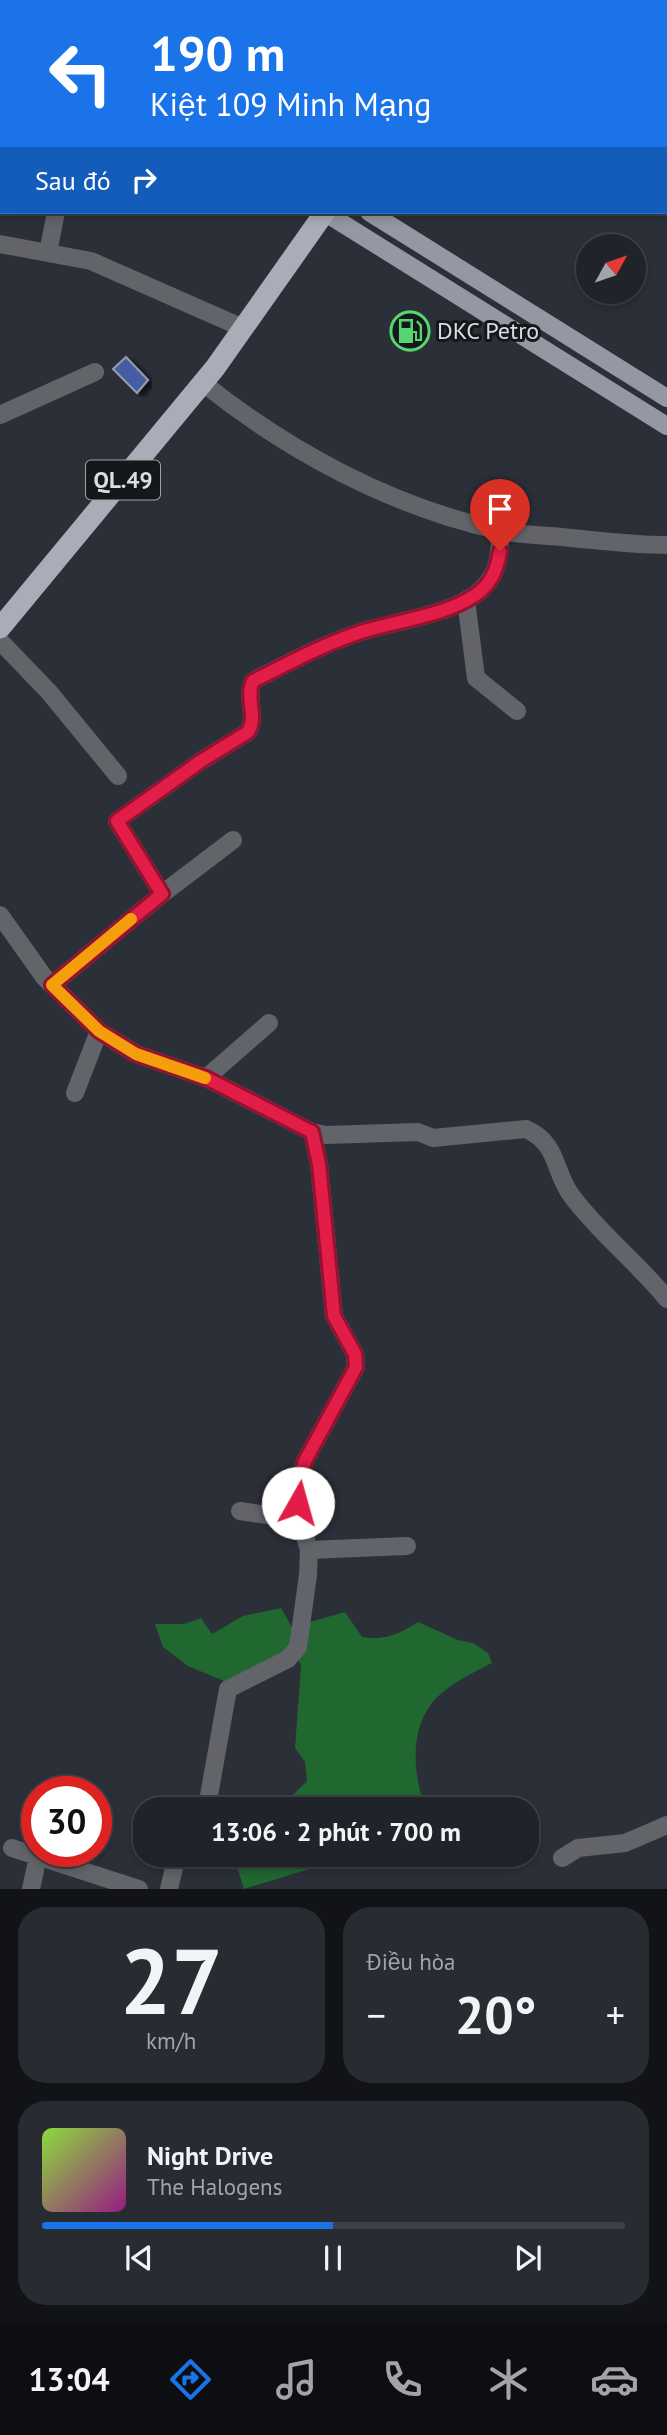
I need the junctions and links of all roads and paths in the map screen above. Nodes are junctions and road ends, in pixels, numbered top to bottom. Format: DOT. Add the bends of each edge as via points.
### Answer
graph roads {
  1 [pos="56,214"];
  2 [pos="323,214"];
  3 [pos="327,214"];
  4 [pos="372,214"];
  5 [pos="0,244"];
  6 [pos="48,253"];
  7 [pos="243,328"];
  8 [pos="95,372"];
  9 [pos="203,383"];
  10 [pos="667,398"];
  11 [pos="0,415"];
  12 [pos="667,426"];
  13 [pos="500,531"];
  14 [pos="667,545"];
  15 [pos="466,600"];
  16 [pos="0,628"];
  17 [pos="0,641"];
  18 [pos="517,711"];
  19 [pos="118,776"];
  20 [pos="233,840"];
  21 [pos="162,894"];
  22 [pos="0,915"];
  23 [pos="52,985"];
  24 [pos="269,1023"];
  25 [pos="99,1031"];
  26 [pos="206,1078"];
  27 [pos="75,1093"];
  28 [pos="312,1132"];
  29 [pos="667,1299"];
  30 [pos="240,1511"];
  31 [pos="300,1520"];
  32 [pos="407,1546"];
  33 [pos="309,1550"];
  34 [pos="209,1797"];
  35 [pos="667,1825"];
  36 [pos="12,1848"];
  37 [pos="21,1851"];
  38 [pos="562,1858"];
  39 [pos="36,1867"];
  40 [pos="72,1867"];
  41 [pos="174,1867"];
  42 [pos="31,1889"];
  43 [pos="139,1889"];
  44 [pos="169,1889"];
  1 -- 6 [label="street"];
  2 -- 7 [label="highway, QL.49"];
  3 -- 12 [label="main road"];
  4 -- 10 [label="main road"];
  5 -- 6 [label="street"];
  6 -- 7 [label="street" via="92,261"];
  7 -- 9 [label="highway, QL.49"];
  8 -- 11 [label="street"];
  9 -- 13 [label="street" via="277,437 353,478 430,510"];
  9 -- 16 [label="highway, QL.49"];
  13 -- 14 [label="street"];
  13 -- 15 [label="street" via="494,576"];
  15 -- 18 [label="street" via="477,678"];
  15 -- 21 [label="street" via="360,632 253,681 248,732 117,821"];
  17 -- 19 [label="street"];
  20 -- 21 [label="street"];
  21 -- 23 [label="street"];
  22 -- 23 [label="street"];
  23 -- 25 [label="street"];
  24 -- 26 [label="street"];
  25 -- 26 [label="street" via="136,1054"];
  25 -- 27 [label="street"];
  26 -- 28 [label="street"];
  28 -- 29 [label="street" via="418,1132 432,1138 526,1129 539,1135 569,1193"];
  28 -- 31 [label="street" via="334,1316 355,1354 356,1367 305,1461 298,1483"];
  30 -- 31 [label="street"];
  31 -- 33 [label="street"];
  32 -- 33 [label="street"];
  33 -- 34 [label="street" via="298,1647 288,1659 228,1689"];
  35 -- 38 [label="street" via="625,1843 578,1848"];
  36 -- 37 [label="street"];
  39 -- 42 [label="street"];
  40 -- 43 [label="street"];
  41 -- 44 [label="street"];
}
